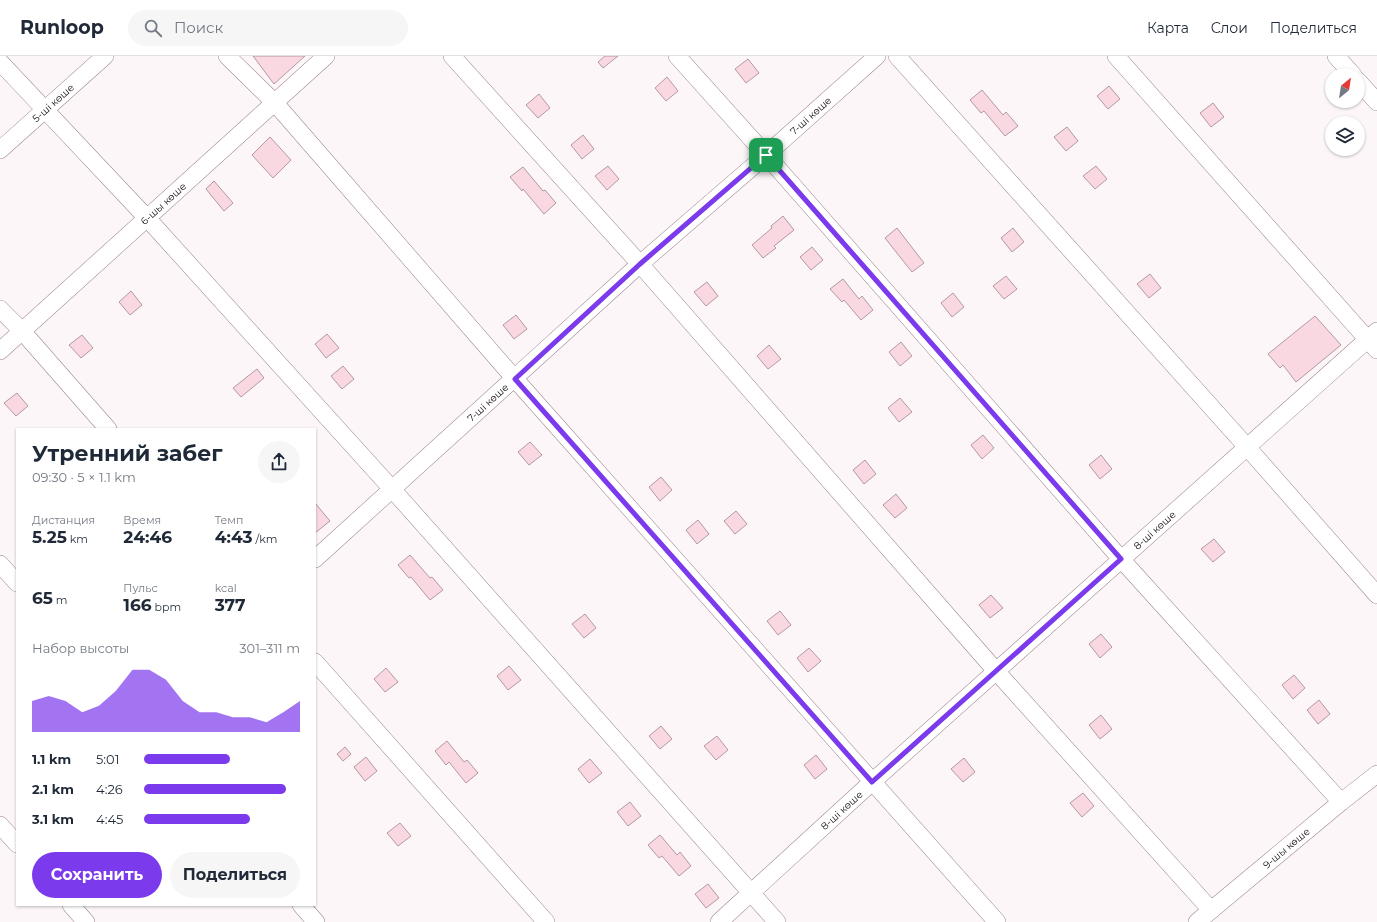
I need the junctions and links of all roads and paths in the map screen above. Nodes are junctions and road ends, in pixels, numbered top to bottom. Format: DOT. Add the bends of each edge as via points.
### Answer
graph roads {
  1 [pos="105,56"];
  2 [pos="227,56"];
  3 [pos="326,56"];
  4 [pos="452,56"];
  5 [pos="677,56"];
  6 [pos="877,56"];
  7 [pos="897,56"];
  8 [pos="1116,56"];
  9 [pos="1336,56"];
  10 [pos="0,62"];
  11 [pos="1347,68"];
  12 [pos="1365,88"];
  13 [pos="1377,102"];
  14 [pos="275,103"];
  15 [pos="44,110"];
  16 [pos="0,150"];
  17 [pos="766,155"];
  18 [pos="147,218"];
  19 [pos="640,264"];
  20 [pos="0,309"];
  21 [pos="22,331"];
  22 [pos="1374,340"];
  23 [pos="0,351"];
  24 [pos="515,379"];
  25 [pos="107,428"];
  26 [pos="1247,447"];
  27 [pos="392,489"];
  28 [pos="316,558"];
  29 [pos="1121,559"];
  30 [pos="0,564"];
  31 [pos="16,582"];
  32 [pos="1377,595"];
  33 [pos="316,663"];
  34 [pos="996,671"];
  35 [pos="1377,774"];
  36 [pos="872,782"];
  37 [pos="1341,802"];
  38 [pos="751,893"];
  39 [pos="72,906"];
  40 [pos="302,906"];
  41 [pos="1211,910"];
  42 [pos="86,922"];
  43 [pos="316,922"];
  44 [pos="546,922"];
  45 [pos="719,922"];
  46 [pos="777,922"];
  47 [pos="997,922"];
  48 [pos="1197,922"];
  1 -- 15 [label="lane, 5-ші көше"];
  2 -- 14 [label="lane"];
  3 -- 14 [label="lane, 6-шы көше"];
  4 -- 19 [label="lane"];
  5 -- 17 [label="lane"];
  6 -- 17 [label="lane, 7-ші көше"];
  7 -- 26 [label="lane"];
  8 -- 22 [label="lane"];
  9 -- 11 [label="lane"];
  10 -- 15 [label="lane"];
  12 -- 13 [label="lane"];
  14 -- 18 [label="lane, 6-шы көше"];
  14 -- 24 [label="lane"];
  15 -- 16 [label="lane, 5-ші көше"];
  15 -- 18 [label="lane"];
  17 -- 19 [label="lane, 7-ші көше"];
  17 -- 29 [label="lane"];
  18 -- 21 [label="lane, 6-шы көше"];
  18 -- 27 [label="lane"];
  19 -- 24 [label="lane, 7-ші көше"];
  19 -- 34 [label="lane"];
  20 -- 21 [label="lane"];
  21 -- 23 [label="lane, 6-шы көше"];
  21 -- 25 [label="lane"];
  22 -- 26 [label="lane, 8-ші көше"];
  24 -- 27 [label="lane, 7-ші көше"];
  24 -- 36 [label="lane"];
  26 -- 29 [label="lane, 8-ші көше"];
  26 -- 32 [label="lane"];
  27 -- 28 [label="lane, 7-ші көше"];
  27 -- 38 [label="lane"];
  29 -- 34 [label="lane, 8-ші көше"];
  29 -- 37 [label="lane"];
  30 -- 31 [label="lane"];
  33 -- 44 [label="lane"];
  34 -- 36 [label="lane, 8-ші көше"];
  34 -- 41 [label="lane"];
  35 -- 37 [label="lane, 9-шы көше"];
  36 -- 38 [label="lane, 8-ші көше"];
  36 -- 47 [label="lane"];
  37 -- 41 [label="lane, 9-шы көше"];
  38 -- 45 [label="lane, 8-ші көше"];
  38 -- 46 [label="lane"];
  39 -- 42 [label="lane"];
  40 -- 43 [label="lane"];
  41 -- 48 [label="lane, 9-шы көше"];
}
